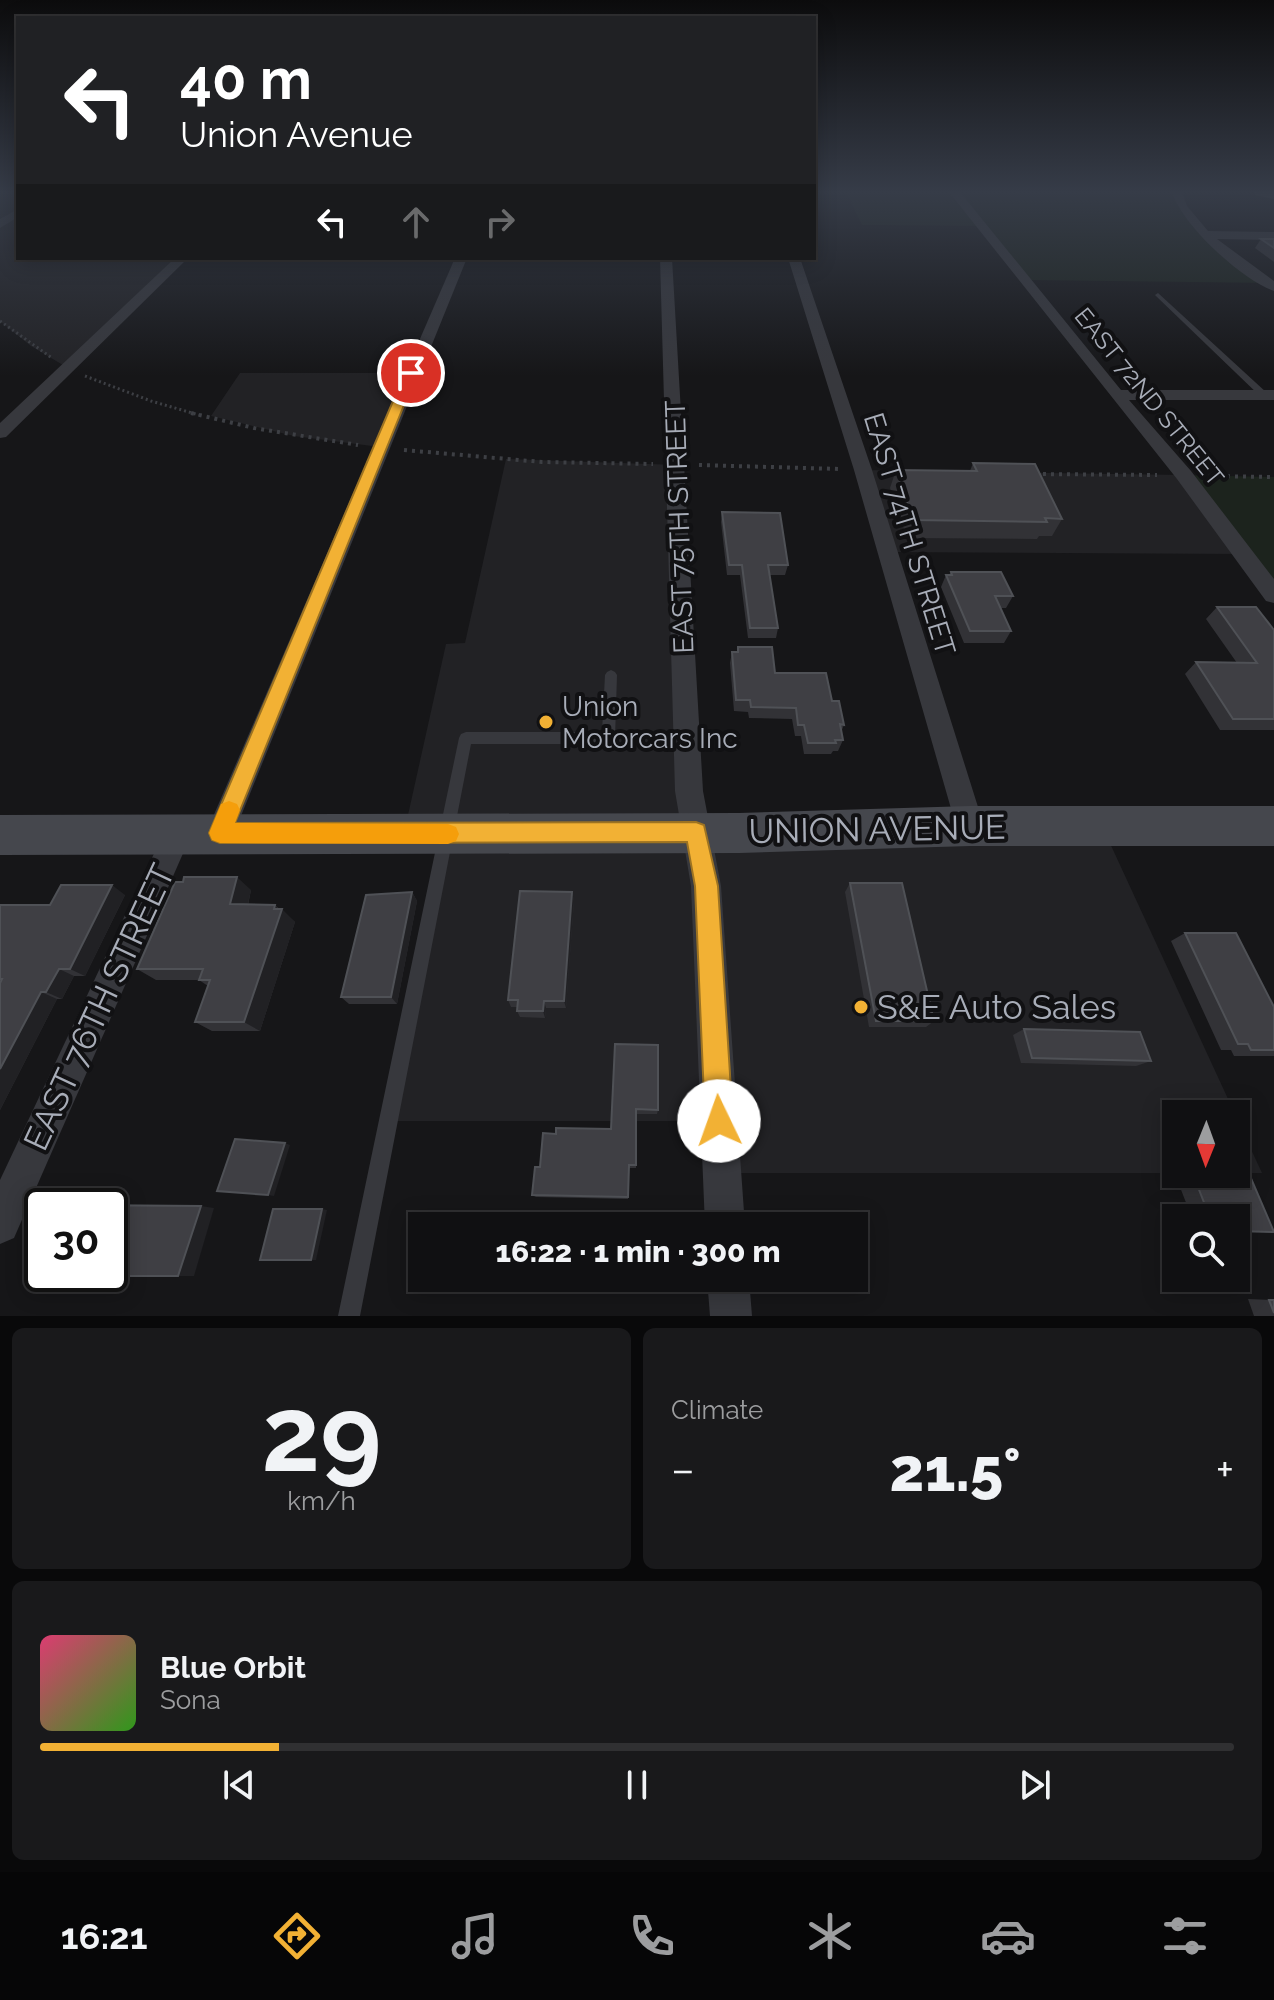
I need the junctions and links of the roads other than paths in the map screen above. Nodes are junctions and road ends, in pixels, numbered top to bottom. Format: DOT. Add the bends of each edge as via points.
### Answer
graph roads {
  1 [pos="1003,253"];
  2 [pos="1230,253"];
  3 [pos="180,260"];
  4 [pos="460,260"];
  5 [pos="666,260"];
  6 [pos="795,260"];
  7 [pos="1274,287"];
  8 [pos="1158,295"];
  9 [pos="1116,395"];
  10 [pos="1269,395"];
  11 [pos="0,433"];
  12 [pos="1274,595"];
  13 [pos="611,675"];
  14 [pos="970,826"];
  15 [pos="1274,826"];
  16 [pos="696,832"];
  17 [pos="199,833"];
  18 [pos="448,834"];
  19 [pos="0,835"];
  20 [pos="724,1212"];
  21 [pos="0,1224"];
  22 [pos="729,1292"];
  23 [pos="349,1316"];
  24 [pos="731,1316"];
  1 -- 9 [label="street, EAST 72ND STREET"];
  2 -- 7 [label="street"];
  3 -- 11 [label="street"];
  4 -- 17 [label="street, EAST 76TH STREET"];
  5 -- 16 [label="street, EAST 75TH STREET" via="689,791"];
  6 -- 14 [label="street, EAST 74TH STREET"];
  8 -- 10 [label="lane"];
  9 -- 10 [label="street"];
  9 -- 12 [label="street, EAST 72ND STREET"];
  13 -- 18 [label="lane" via="608,738 466,738"];
  14 -- 15 [label="main road, UNION AVENUE"];
  14 -- 16 [label="main road, UNION AVENUE"];
  16 -- 18 [label="main road, UNION AVENUE"];
  16 -- 20 [label="street, EAST 75TH STREET" via="706,886"];
  17 -- 18 [label="main road, UNION AVENUE"];
  17 -- 19 [label="main road, UNION AVENUE"];
  17 -- 21 [label="street, EAST 76TH STREET"];
  18 -- 23 [label="lane"];
  22 -- 24 [label="street"];
}
